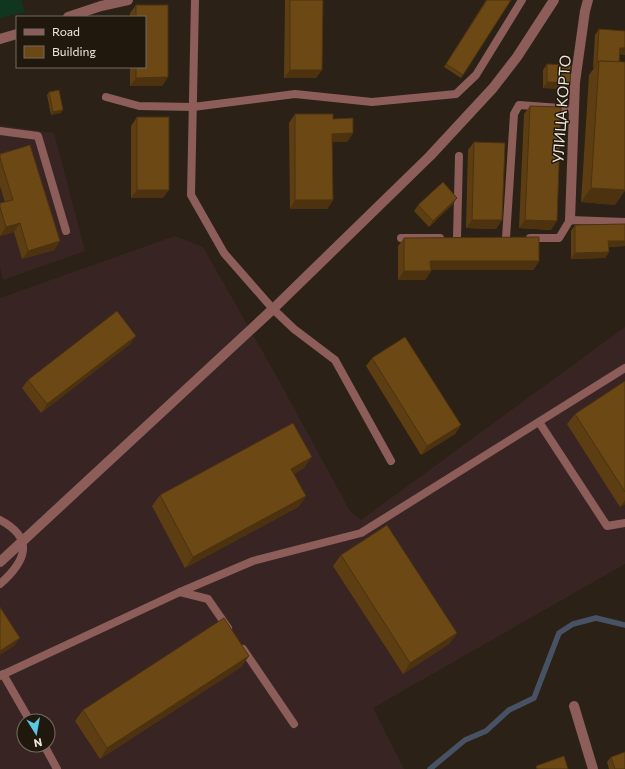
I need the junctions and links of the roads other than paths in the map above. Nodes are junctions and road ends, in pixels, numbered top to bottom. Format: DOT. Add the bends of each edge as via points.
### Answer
graph roads {
  1 [pos="128,0"];
  2 [pos="195,0"];
  3 [pos="522,0"];
  4 [pos="554,0"];
  5 [pos="588,0"];
  6 [pos="71,16"];
  7 [pos="16,34"];
  8 [pos="0,39"];
  9 [pos="106,97"];
  10 [pos="193,107"];
  11 [pos="574,109"];
  12 [pos="0,131"];
  13 [pos="458,156"];
  14 [pos="570,220"];
  15 [pos="625,222"];
  16 [pos="66,231"];
  17 [pos="401,238"];
  18 [pos="273,309"];
  19 [pos="625,368"];
  20 [pos="539,422"];
  21 [pos="391,461"];
  22 [pos="0,520"];
  23 [pos="625,523"];
  24 [pos="23,542"];
  25 [pos="0,562"];
  26 [pos="0,584"];
  27 [pos="180,592"];
  28 [pos="2,675"];
  29 [pos="574,706"];
  30 [pos="25,713"];
  31 [pos="294,724"];
  32 [pos="49,753"];
  33 [pos="58,769"];
  34 [pos="593,769"];
  1 -- 6 [label="street"];
  2 -- 10 [label="lane"];
  3 -- 10 [label="lane" via="476,76 456,94 372,102 295,94"];
  4 -- 18 [label="street" via="517,57 493,88 430,156"];
  5 -- 11 [label="street, УЛИЦА КОРТО" via="577,66"];
  7 -- 8 [label="street"];
  9 -- 10 [label="lane" via="139,106"];
  10 -- 18 [label="lane" via="192,195 224,253"];
  11 -- 14 [label="street, УЛИЦА КОРТО"];
  11 -- 14 [label="lane" via="519,105 514,114 510,238 559,238"];
  12 -- 16 [label="lane" via="38,136"];
  13 -- 17 [label="lane" via="461,238"];
  14 -- 15 [label="lane"];
  18 -- 21 [label="lane" via="294,329 335,360"];
  18 -- 24 [label="street"];
  19 -- 20 [label="lane"];
  20 -- 23 [label="lane" via="607,526"];
  20 -- 27 [label="lane" via="361,533 253,561"];
  22 -- 24 [label="lane" via="16,532"];
  24 -- 25 [label="street"];
  24 -- 26 [label="lane" via="24,553 20,564"];
  27 -- 28 [label="lane"];
  27 -- 31 [label="lane" via="208,599"];
  28 -- 30 [label="lane"];
  29 -- 34 [label="street"];
  32 -- 33 [label="lane"];
}
